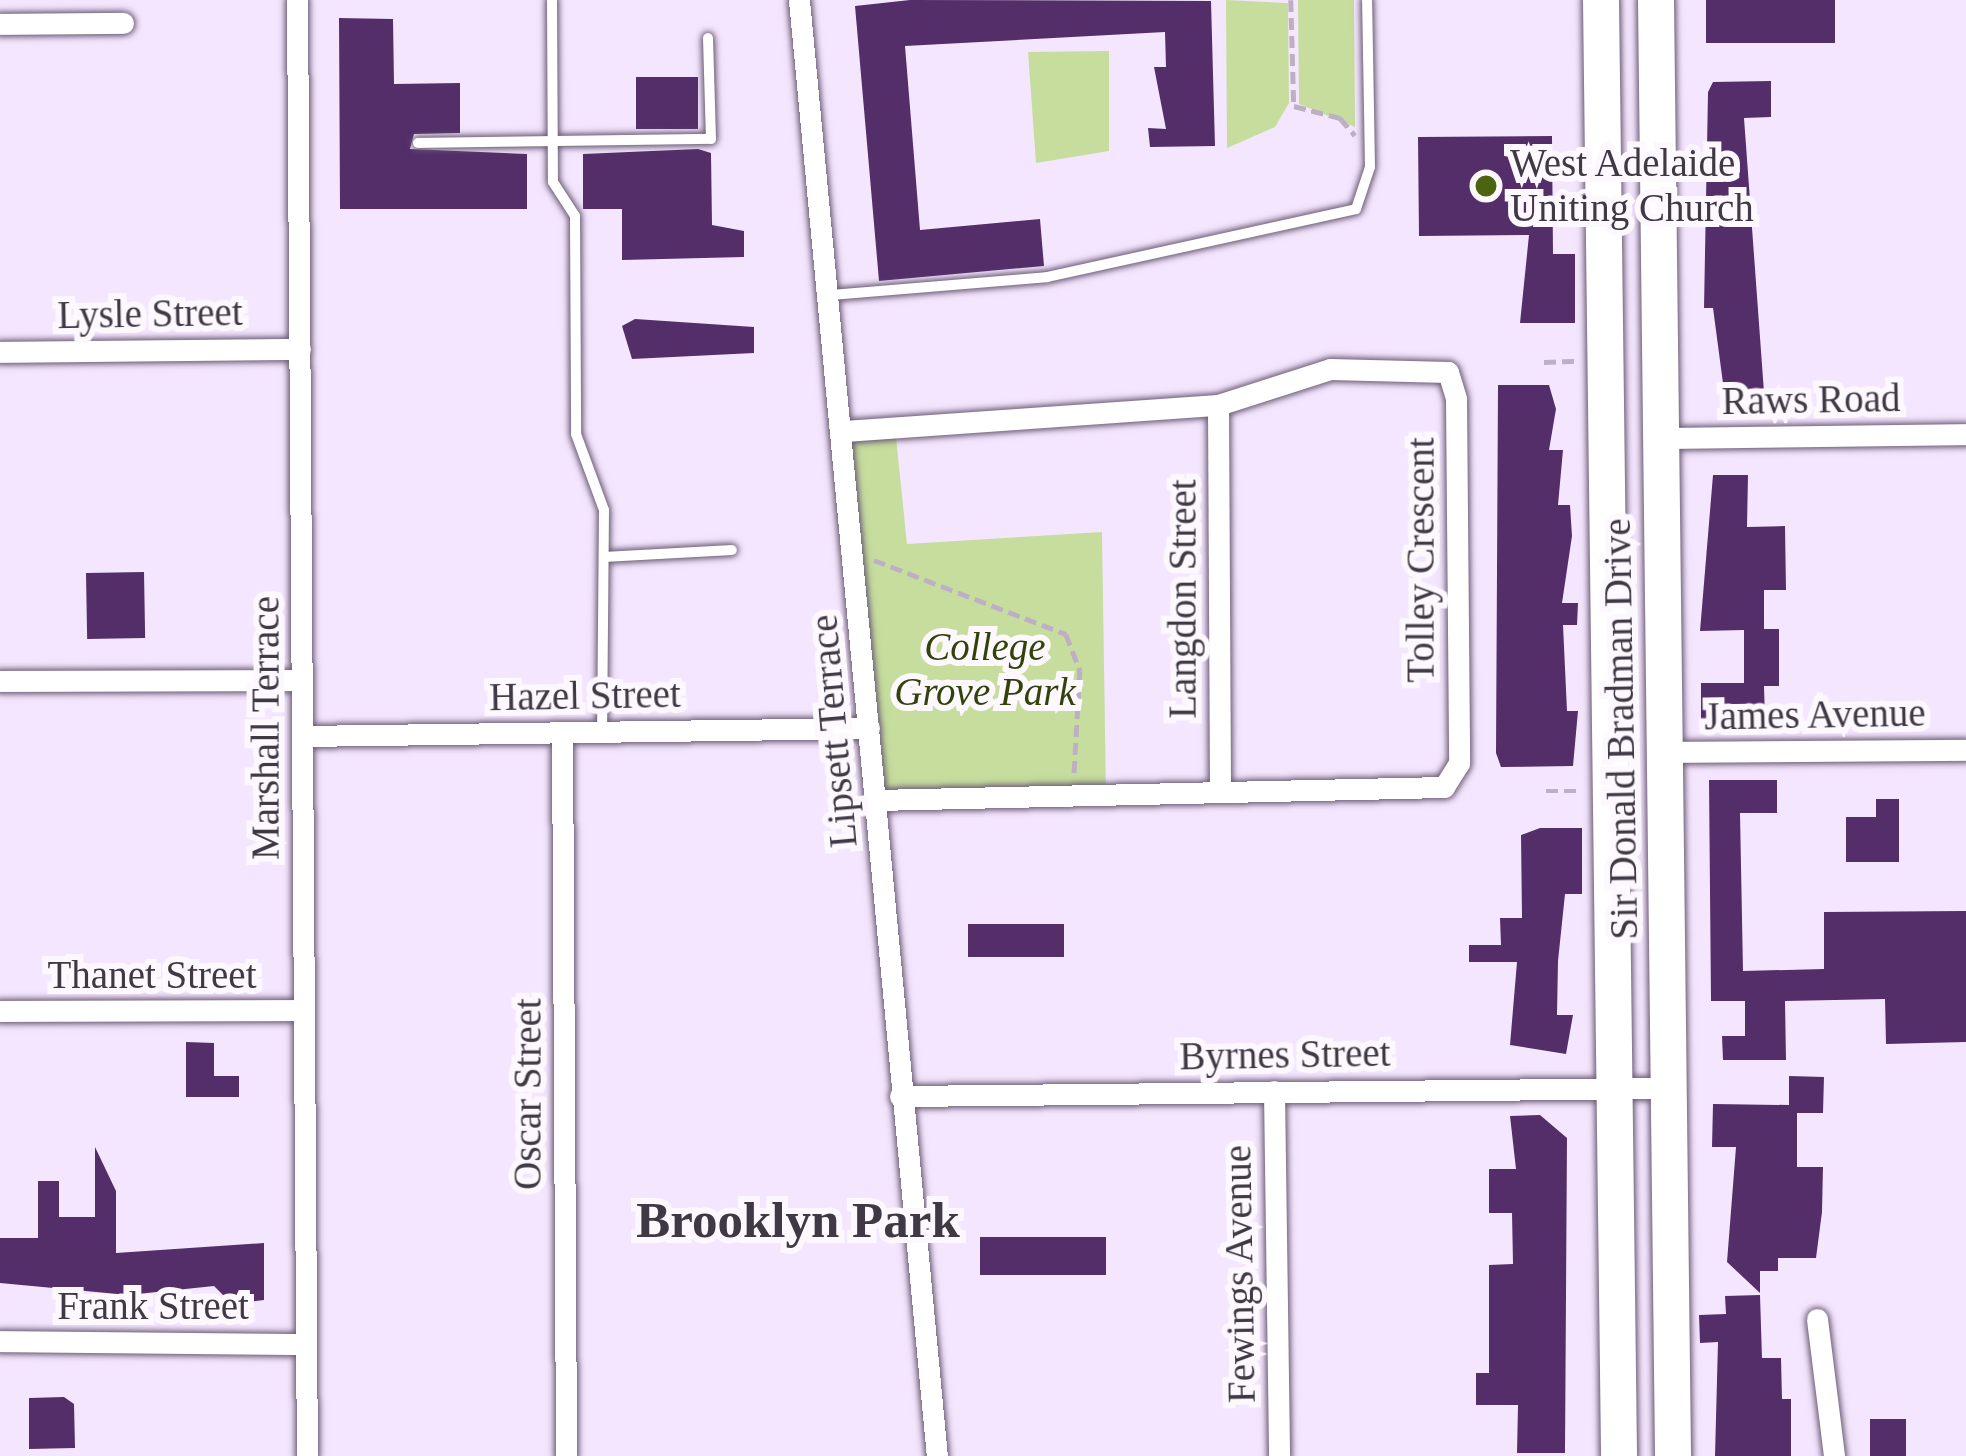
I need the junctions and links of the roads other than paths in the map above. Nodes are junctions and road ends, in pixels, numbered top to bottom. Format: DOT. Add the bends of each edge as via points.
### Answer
graph roads {
  1 [pos="297,0"];
  2 [pos="552,0"];
  3 [pos="799,0"];
  4 [pos="1367,0"];
  5 [pos="1601,0"];
  6 [pos="1656,0"];
  7 [pos="123,23"];
  8 [pos="0,24"];
  9 [pos="708,38"];
  10 [pos="553,141"];
  11 [pos="418,143"];
  12 [pos="830,295"];
  13 [pos="300,349"];
  14 [pos="0,352"];
  15 [pos="1218,405"];
  16 [pos="844,431"];
  17 [pos="1966,434"];
  18 [pos="1657,438"];
  19 [pos="732,550"];
  20 [pos="604,556"];
  21 [pos="1661,581"];
  22 [pos="1611,620"];
  23 [pos="302,680"];
  24 [pos="0,681"];
  25 [pos="869,728"];
  26 [pos="602,731"];
  27 [pos="562,732"];
  28 [pos="302,736"];
  29 [pos="1966,750"];
  30 [pos="1666,752"];
  31 [pos="1220,792"];
  32 [pos="877,800"];
  33 [pos="304,1010"];
  34 [pos="0,1012"];
  35 [pos="1614,1088"];
  36 [pos="1670,1088"];
  37 [pos="1274,1091"];
  38 [pos="900,1096"];
  39 [pos="1817,1319"];
  40 [pos="0,1341"];
  41 [pos="306,1344"];
  42 [pos="307,1456"];
  43 [pos="566,1456"];
  44 [pos="937,1456"];
  45 [pos="1279,1456"];
  46 [pos="1619,1456"];
  47 [pos="1673,1456"];
  48 [pos="1834,1456"];
  1 -- 13 [label="street, Marshall Terrace"];
  2 -- 10 [label="lane"];
  3 -- 12 [label="street, Lipsett Terrace"];
  4 -- 12 [label="lane" via="1370,167 1356,209 1047,277"];
  5 -- 22 [label="main road, Sir Donald Bradman Drive"];
  6 -- 18 [label="main road, Sir Donald Bradman Drive"];
  7 -- 8 [label="street"];
  9 -- 10 [label="lane" via="711,139"];
  10 -- 11 [label="lane"];
  10 -- 20 [label="lane" via="553,182 575,216 576,434 604,510"];
  12 -- 16 [label="street, Lipsett Terrace"];
  13 -- 14 [label="street, Lysle Street"];
  13 -- 23 [label="street, Marshall Terrace"];
  15 -- 16 [label="street, Tolley Crescent"];
  15 -- 31 [label="street, Langdon Street"];
  15 -- 31 [label="street, Tolley Crescent" via="1330,369 1448,372 1459,763 1427,792"];
  16 -- 25 [label="street, Lipsett Terrace"];
  17 -- 18 [label="street, Raws Road"];
  18 -- 21 [label="main road, Sir Donald Bradman Drive"];
  19 -- 20 [label="lane"];
  20 -- 26 [label="lane"];
  21 -- 22 [label="main road" via="1637,581"];
  21 -- 30 [label="main road, Sir Donald Bradman Drive"];
  22 -- 35 [label="main road, Sir Donald Bradman Drive"];
  23 -- 24 [label="street"];
  23 -- 28 [label="street, Marshall Terrace"];
  25 -- 26 [label="street, Hazel Street"];
  25 -- 32 [label="street, Lipsett Terrace"];
  26 -- 27 [label="street, Hazel Street"];
  27 -- 28 [label="street, Hazel Street"];
  27 -- 43 [label="street, Oscar Street"];
  28 -- 33 [label="street, Marshall Terrace"];
  29 -- 30 [label="street, James Avenue"];
  30 -- 36 [label="main road, Sir Donald Bradman Drive"];
  31 -- 32 [label="street, Tolley Crescent"];
  32 -- 38 [label="street, Lipsett Terrace"];
  33 -- 34 [label="street, Thanet Street"];
  33 -- 41 [label="street, Marshall Terrace"];
  35 -- 36 [label="street, Byrnes Street"];
  35 -- 37 [label="street, Byrnes Street"];
  35 -- 46 [label="main road, Sir Donald Bradman Drive"];
  36 -- 47 [label="main road, Sir Donald Bradman Drive"];
  37 -- 38 [label="street, Byrnes Street"];
  37 -- 45 [label="street, Fewings Avenue"];
  38 -- 44 [label="street, Lipsett Terrace"];
  39 -- 48 [label="street"];
  40 -- 41 [label="street, Frank Street"];
  41 -- 42 [label="street, Marshall Terrace"];
}
